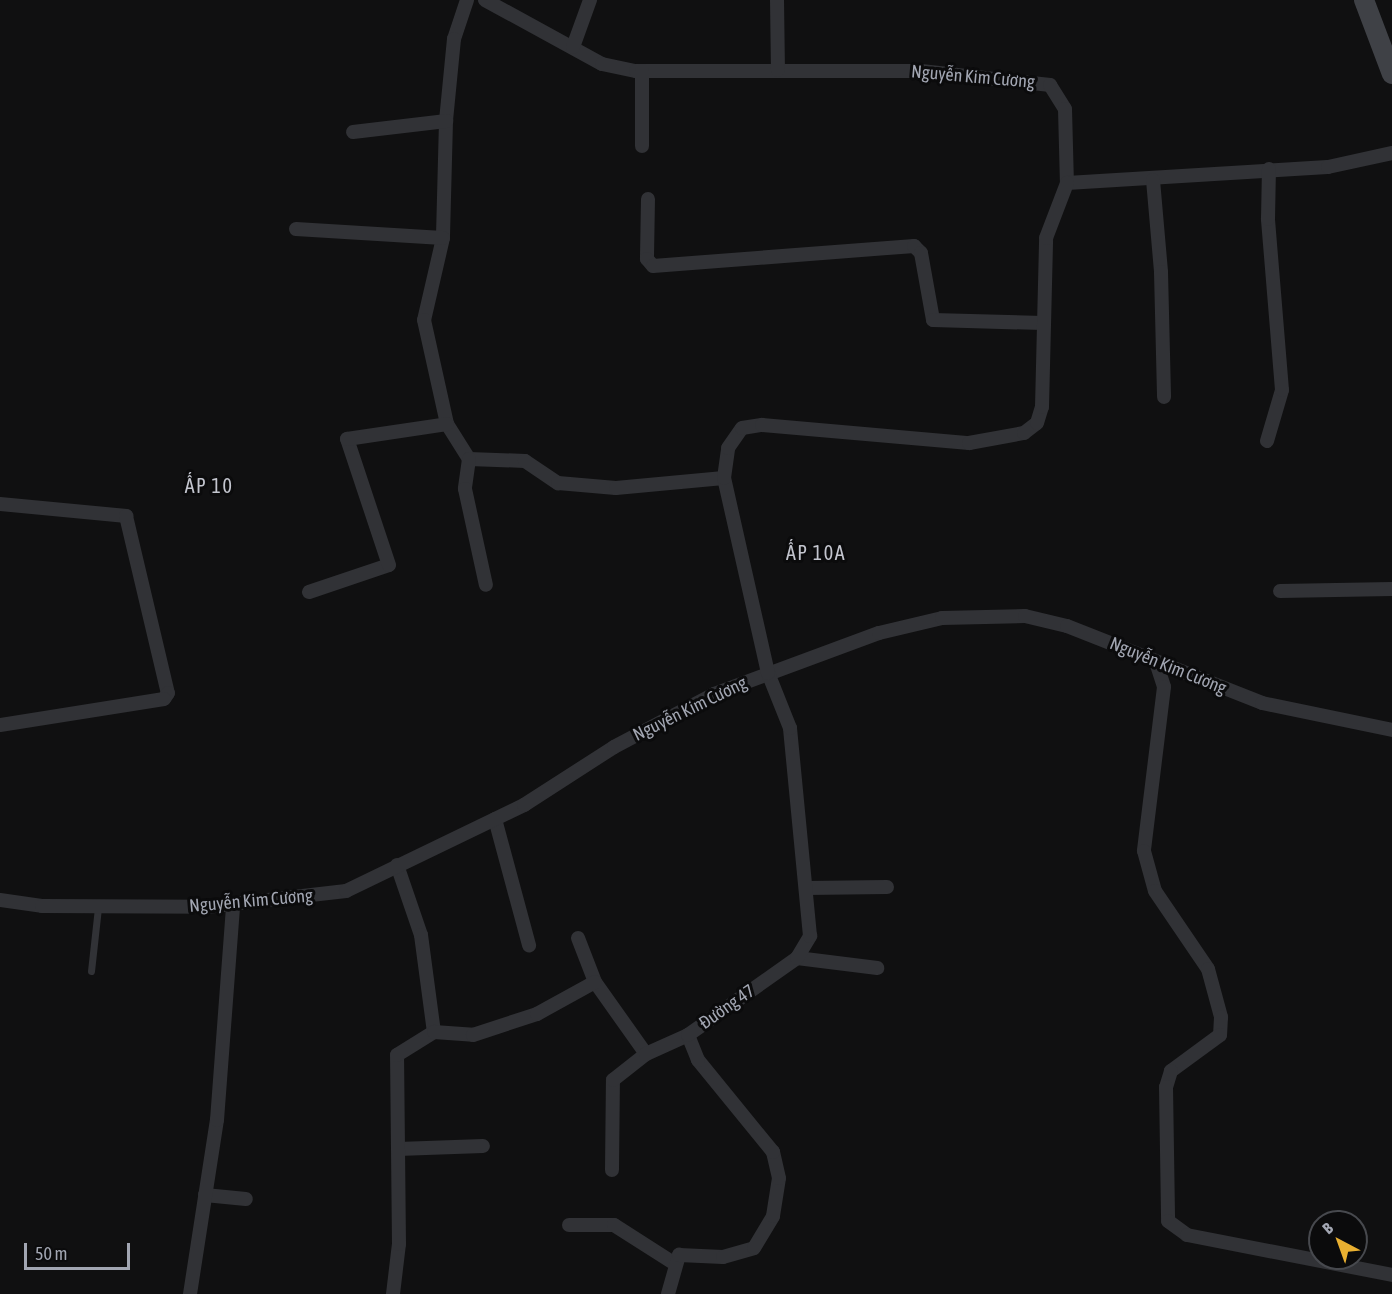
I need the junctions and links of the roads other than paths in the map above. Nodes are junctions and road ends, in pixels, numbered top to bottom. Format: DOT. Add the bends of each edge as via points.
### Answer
graph roads {
  1 [pos="467,0"];
  2 [pos="485,0"];
  3 [pos="590,0"];
  4 [pos="777,0"];
  5 [pos="1364,0"];
  6 [pos="573,47"];
  7 [pos="1388,52"];
  8 [pos="778,70"];
  9 [pos="642,71"];
  10 [pos="1392,74"];
  11 [pos="446,121"];
  12 [pos="353,132"];
  13 [pos="642,146"];
  14 [pos="1392,153"];
  15 [pos="1269,169"];
  16 [pos="1152,180"];
  17 [pos="1067,183"];
  18 [pos="648,199"];
  19 [pos="296,230"];
  20 [pos="444,238"];
  21 [pos="1043,323"];
  22 [pos="1164,397"];
  23 [pos="447,424"];
  24 [pos="1268,441"];
  25 [pos="469,459"];
  26 [pos="724,478"];
  27 [pos="0,504"];
  28 [pos="486,585"];
  29 [pos="1392,589"];
  30 [pos="1280,591"];
  31 [pos="309,592"];
  32 [pos="1156,662"];
  33 [pos="768,673"];
  34 [pos="0,725"];
  35 [pos="1392,730"];
  36 [pos="495,819"];
  37 [pos="397,865"];
  38 [pos="887,887"];
  39 [pos="807,888"];
  40 [pos="0,900"];
  41 [pos="233,905"];
  42 [pos="98,908"];
  43 [pos="578,938"];
  44 [pos="529,945"];
  45 [pos="797,958"];
  46 [pos="877,968"];
  47 [pos="91,971"];
  48 [pos="595,982"];
  49 [pos="434,1032"];
  50 [pos="688,1035"];
  51 [pos="646,1054"];
  52 [pos="483,1146"];
  53 [pos="398,1149"];
  54 [pos="612,1170"];
  55 [pos="205,1195"];
  56 [pos="246,1199"];
  57 [pos="569,1225"];
  58 [pos="672,1262"];
  59 [pos="1392,1275"];
  60 [pos="190,1294"];
  61 [pos="393,1294"];
  62 [pos="668,1294"];
  1 -- 11 [label="street" via="454,39"];
  2 -- 6 [label="street, Nguyễn Kim Cương"];
  3 -- 6 [label="street"];
  4 -- 8 [label="street"];
  5 -- 7 [label="main road"];
  6 -- 9 [label="street, Nguyễn Kim Cương" via="602,64"];
  7 -- 10 [label="main road"];
  8 -- 9 [label="street, Nguyễn Kim Cương"];
  8 -- 17 [label="street, Nguyễn Kim Cương" via="921,71 1050,86 1065,109"];
  9 -- 13 [label="street"];
  11 -- 12 [label="street"];
  11 -- 20 [label="street"];
  14 -- 15 [label="street" via="1328,167"];
  15 -- 16 [label="street"];
  15 -- 24 [label="street" via="1268,219 1282,390"];
  16 -- 17 [label="street"];
  16 -- 22 [label="street" via="1161,272"];
  17 -- 21 [label="street" via="1046,238"];
  18 -- 21 [label="street" via="647,259 653,266 914,246 921,253 933,320"];
  19 -- 20 [label="street"];
  20 -- 23 [label="street" via="424,320"];
  21 -- 26 [label="street" via="1042,406 1037,423 1024,434 969,443 762,425 742,428 728,448"];
  23 -- 25 [label="street"];
  23 -- 31 [label="street" via="348,440 389,565"];
  25 -- 26 [label="street" via="525,461 558,483 616,488"];
  25 -- 28 [label="street" via="465,489"];
  26 -- 33 [label="street, Đường 47"];
  27 -- 34 [label="street" via="126,516 168,693 164,699"];
  29 -- 30 [label="street"];
  32 -- 33 [label="street, Nguyễn Kim Cương" via="1067,626 986,614 879,633"];
  32 -- 35 [label="street, Nguyễn Kim Cương" via="1262,703"];
  32 -- 59 [label="street" via="1164,687 1144,851 1155,891 1208,969 1221,1017 1220,1035 1171,1071 1166,1087 1168,1221 1186,1235"];
  33 -- 36 [label="street, Nguyễn Kim Cương" via="679,710"];
  33 -- 39 [label="street, Đường 47" via="790,728"];
  36 -- 37 [label="street, Nguyễn Kim Cương"];
  36 -- 44 [label="street"];
  37 -- 41 [label="street, Nguyễn Kim Cương" via="346,891"];
  37 -- 49 [label="street" via="421,935"];
  38 -- 39 [label="street"];
  39 -- 45 [label="street, Đường 47" via="810,936"];
  40 -- 42 [label="street, Nguyễn Kim Cương"];
  41 -- 42 [label="street, Nguyễn Kim Cương"];
  41 -- 55 [label="street" via="217,1120"];
  42 -- 47 [label="lane"];
  43 -- 48 [label="street"];
  45 -- 46 [label="street"];
  45 -- 50 [label="street, Đường 47"];
  48 -- 49 [label="street" via="537,1014 473,1035"];
  48 -- 51 [label="street"];
  49 -- 53 [label="street" via="397,1055"];
  50 -- 51 [label="street"];
  50 -- 58 [label="street, Đường 47" via="698,1060 773,1152 779,1178 773,1216 754,1248 723,1257 679,1255"];
  51 -- 54 [label="street" via="613,1080"];
  52 -- 53 [label="street"];
  53 -- 61 [label="street"];
  55 -- 56 [label="street"];
  55 -- 60 [label="street"];
  57 -- 58 [label="street" via="614,1225"];
  58 -- 62 [label="street"];
}
